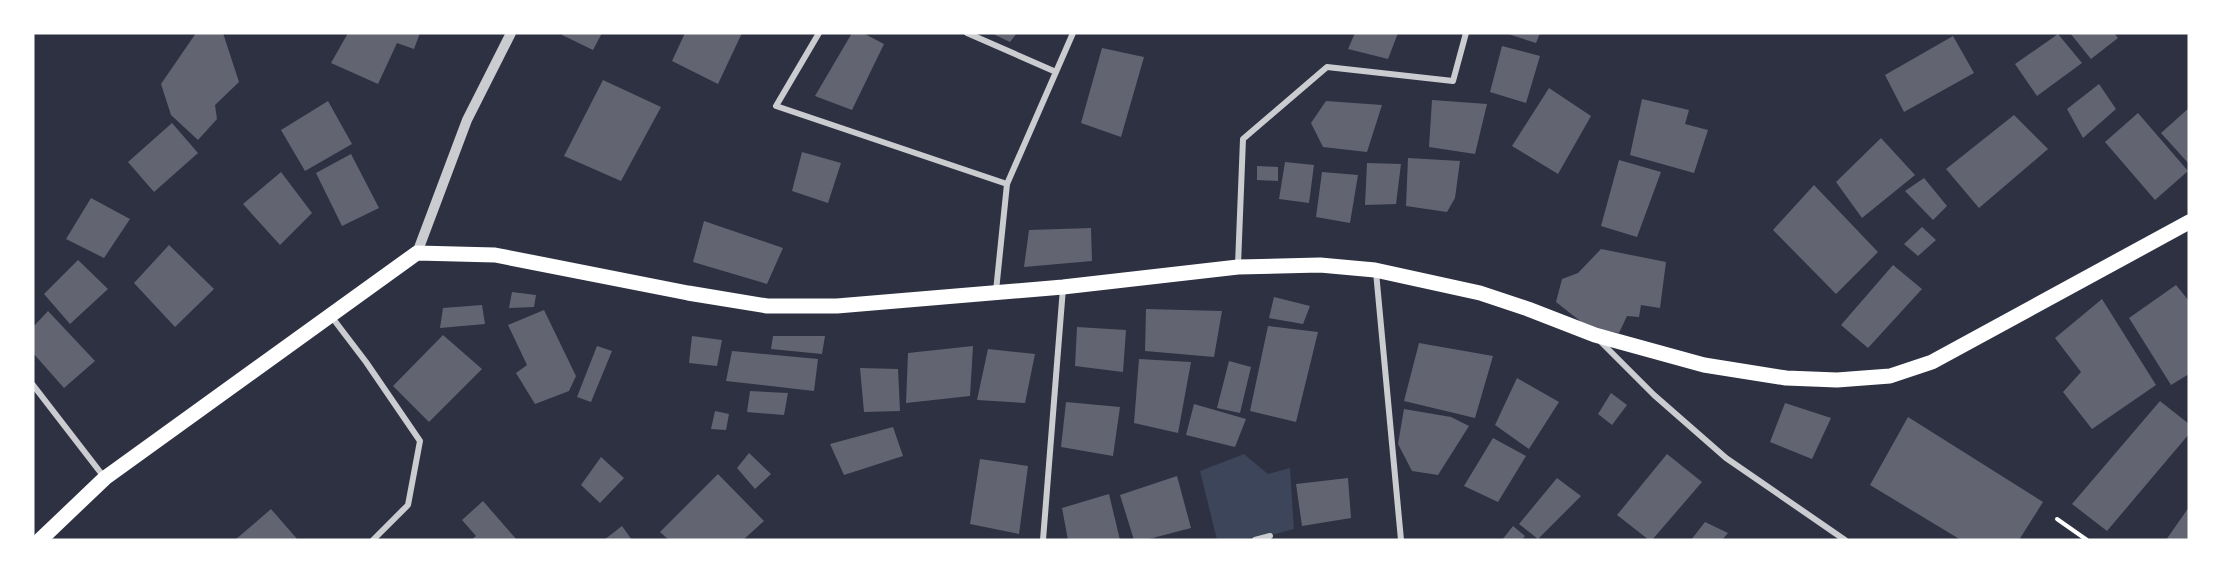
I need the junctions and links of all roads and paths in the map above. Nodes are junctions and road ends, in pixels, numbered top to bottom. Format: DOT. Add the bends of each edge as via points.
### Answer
graph roads {
  1 [pos="511,33"];
  2 [pos="819,33"];
  3 [pos="967,33"];
  4 [pos="1073,33"];
  5 [pos="1466,33"];
  6 [pos="1056,72"];
  7 [pos="1006,184"];
  8 [pos="2189,222"];
  9 [pos="417,253"];
  10 [pos="1238,267"];
  11 [pos="1375,270"];
  12 [pos="1063,287"];
  13 [pos="995,293"];
  14 [pos="332,316"];
  15 [pos="1594,335"];
  16 [pos="33,385"];
  17 [pos="105,478"];
  18 [pos="2057,519"];
  19 [pos="1270,536"];
  20 [pos="40,540"];
  21 [pos="373,540"];
  22 [pos="1042,540"];
  23 [pos="1255,540"];
  24 [pos="1401,540"];
  25 [pos="1845,540"];
  26 [pos="2087,540"];
  1 -- 9 [label="street" via="467,120"];
  2 -- 7 [label="street" via="776,106"];
  3 -- 6 [label="street"];
  4 -- 6 [label="street"];
  5 -- 10 [label="street" via="1453,81 1327,68 1243,139"];
  6 -- 7 [label="street"];
  7 -- 13 [label="street"];
  8 -- 15 [label="main road" via="1932,362 1890,376 1786,378 1704,365"];
  9 -- 13 [label="main road" via="495,255 767,306 837,306"];
  9 -- 14 [label="main road"];
  10 -- 11 [label="main road" via="1320,265"];
  10 -- 12 [label="main road"];
  11 -- 15 [label="main road" via="1480,293"];
  11 -- 24 [label="street"];
  12 -- 13 [label="main road"];
  12 -- 22 [label="street"];
  14 -- 17 [label="main road"];
  14 -- 21 [label="street" via="420,441 408,505"];
  15 -- 25 [label="street" via="1726,458"];
  16 -- 17 [label="street"];
  17 -- 20 [label="main road"];
  18 -- 26 [label="path"];
  19 -- 23 [label="street"];
}
